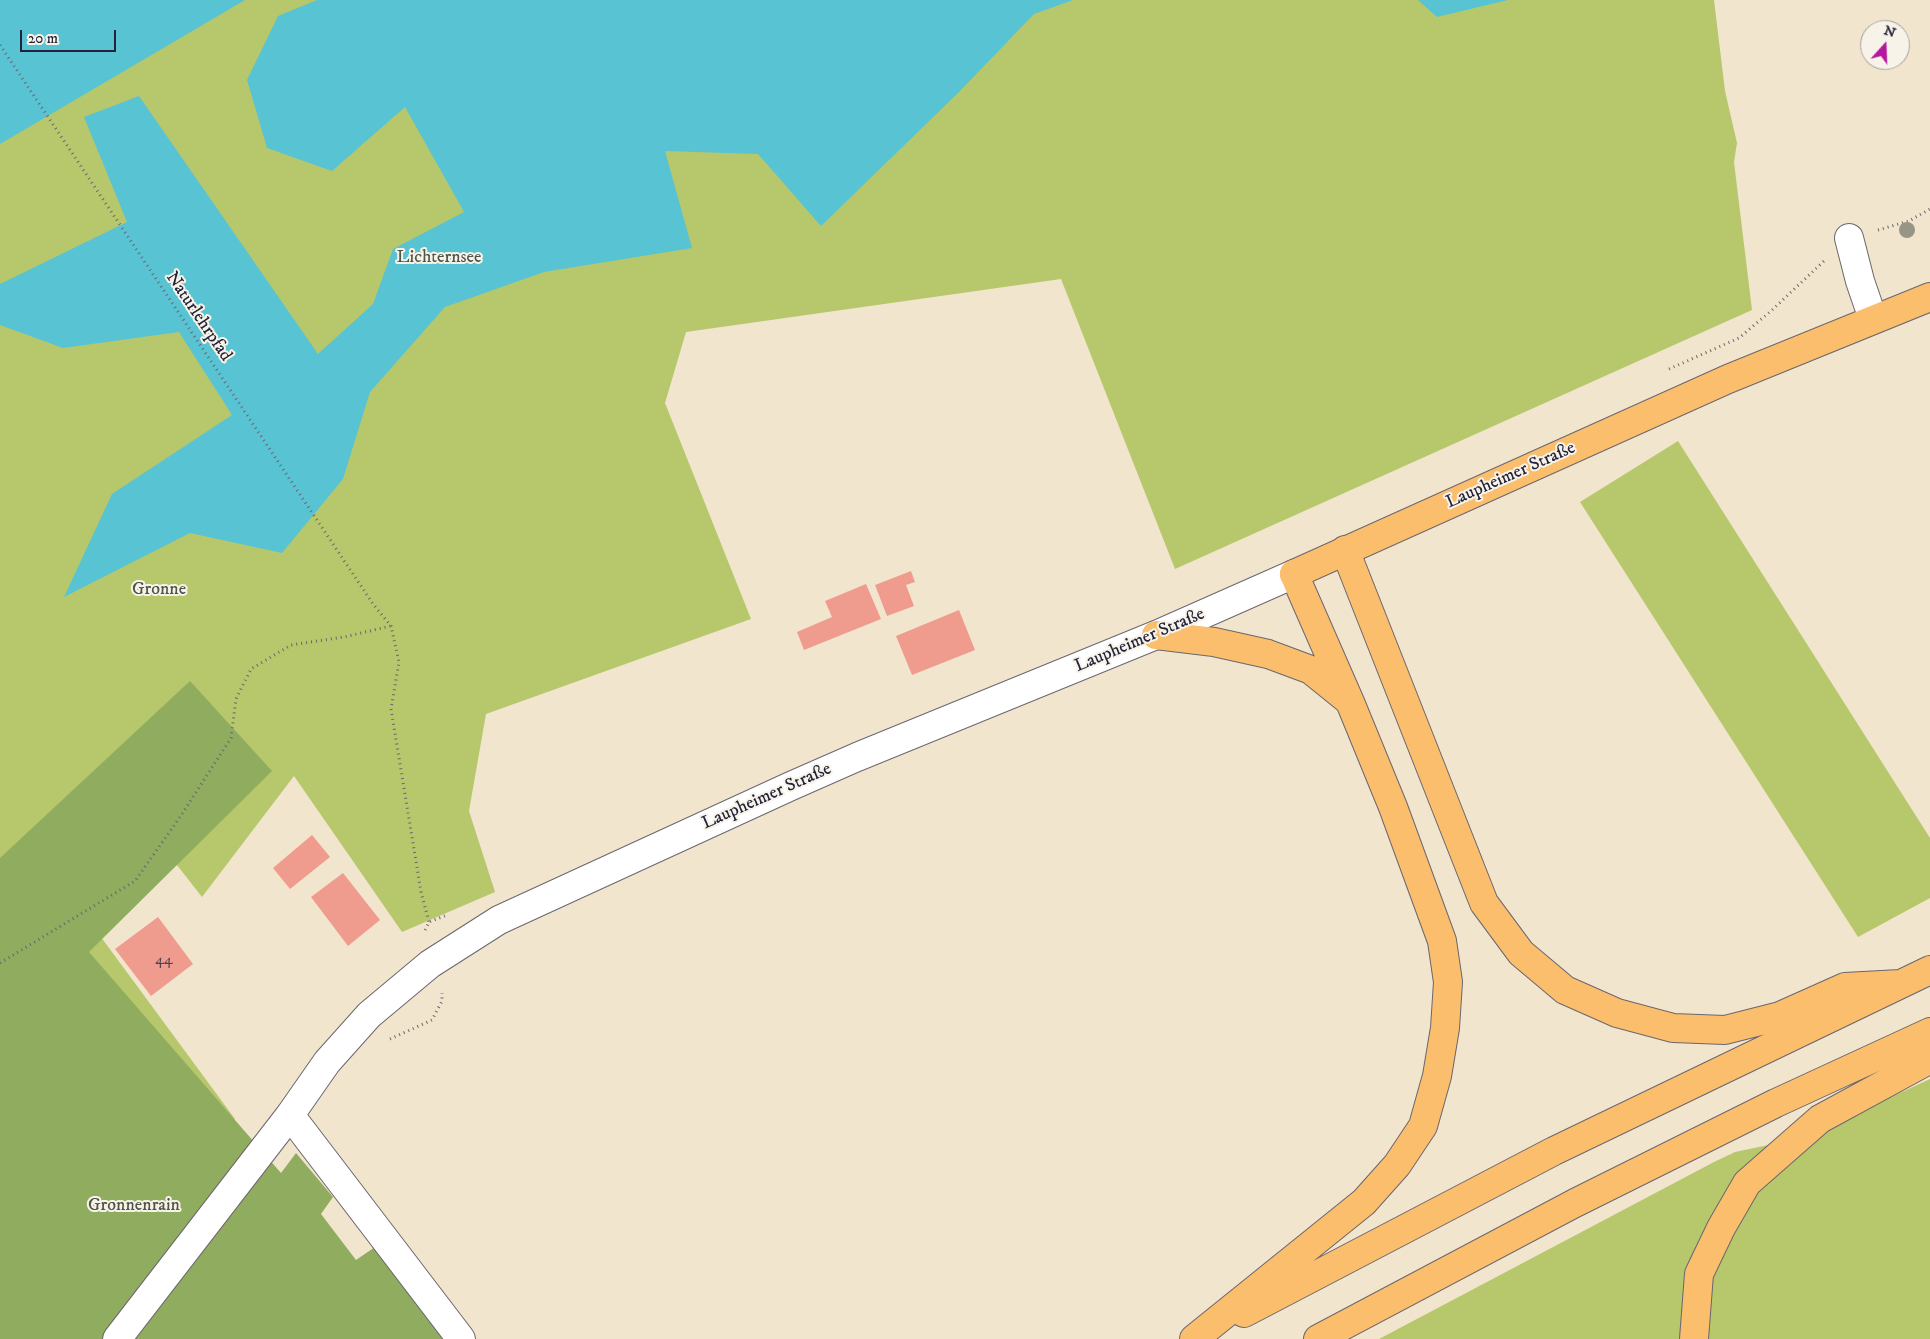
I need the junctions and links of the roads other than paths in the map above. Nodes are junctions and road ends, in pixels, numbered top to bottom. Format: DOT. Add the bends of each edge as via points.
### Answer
graph roads {
  1 [pos="1849,238"];
  2 [pos="1930,297"];
  3 [pos="1873,319"];
  4 [pos="1345,550"];
  5 [pos="1294,574"];
  6 [pos="1156,635"];
  7 [pos="1350,702"];
  8 [pos="1930,970"];
  9 [pos="1900,984"];
  10 [pos="1930,1032"];
  11 [pos="1930,1057"];
  12 [pos="290,1115"];
  13 [pos="117,1339"];
  14 [pos="461,1339"];
  15 [pos="1194,1339"];
  16 [pos="1318,1339"];
  17 [pos="1694,1339"];
  1 -- 3 [label="street"];
  2 -- 3 [label="main road, Laupheimer Straße"];
  3 -- 4 [label="main road, Laupheimer Straße" via="1728,379"];
  4 -- 5 [label="main road, Laupheimer Straße"];
  4 -- 9 [label="main road" via="1484,903 1521,953 1565,990 1617,1013 1673,1028 1725,1030 1780,1016 1845,987"];
  5 -- 6 [label="street, Laupheimer Straße"];
  5 -- 7 [label="main road"];
  6 -- 7 [label="main road" via="1214,642 1268,654 1310,670"];
  6 -- 12 [label="street, Laupheimer Straße" via="857,757 508,916 430,964 369,1015 327,1062"];
  7 -- 15 [label="main road" via="1442,941 1448,982 1437,1076 1423,1126 1397,1165 1364,1202"];
  8 -- 9 [label="main road"];
  9 -- 15 [label="main road" via="1554,1151"];
  10 -- 16 [label="main road" via="1776,1103 1575,1203"];
  11 -- 17 [label="main road" via="1820,1119 1747,1183 1720,1228 1699,1274"];
  12 -- 13 [label="street, Laupheimer Straße"];
  12 -- 14 [label="street"];
}
